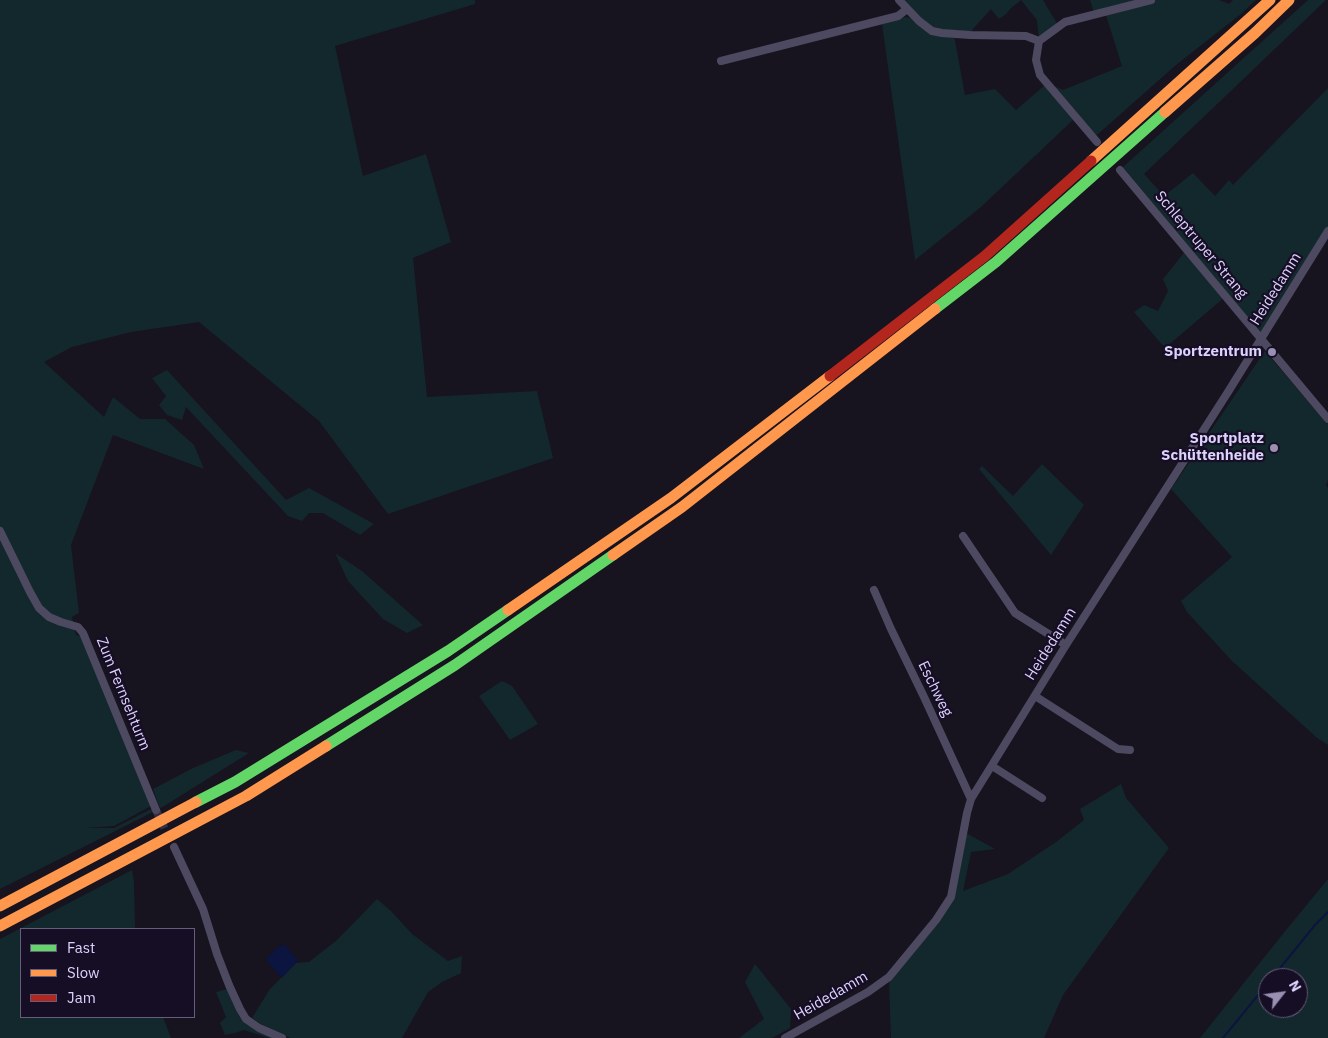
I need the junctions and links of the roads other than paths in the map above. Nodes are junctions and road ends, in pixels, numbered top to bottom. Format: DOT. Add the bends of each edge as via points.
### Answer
graph roads {
  1 [pos="898,0"];
  2 [pos="1151,0"];
  3 [pos="1270,0"];
  4 [pos="1289,0"];
  5 [pos="907,9"];
  6 [pos="1039,41"];
  7 [pos="721,61"];
  8 [pos="1097,142"];
  9 [pos="1120,170"];
  10 [pos="1328,231"];
  11 [pos="1261,338"];
  12 [pos="1328,419"];
  13 [pos="0,531"];
  14 [pos="963,536"];
  15 [pos="874,590"];
  16 [pos="1066,645"];
  17 [pos="1035,696"];
  18 [pos="1130,750"];
  19 [pos="992,766"];
  20 [pos="1042,798"];
  21 [pos="971,799"];
  22 [pos="156,810"];
  23 [pos="174,847"];
  24 [pos="0,906"];
  25 [pos="0,926"];
  26 [pos="282,1038"];
  27 [pos="785,1038"];
  1 -- 5 [label="street"];
  2 -- 6 [label="street" via="1065,22"];
  3 -- 24 [label="highway" via="985,256 671,498 448,651 235,782"];
  4 -- 25 [label="highway" via="996,262 682,507 455,665 246,796"];
  5 -- 6 [label="street" via="932,31 1026,36"];
  5 -- 7 [label="street" via="898,16"];
  6 -- 8 [label="street" via="1036,60 1040,75"];
  9 -- 11 [label="street, Schleptruper Strang"];
  10 -- 11 [label="street, Heidedamm"];
  11 -- 12 [label="street, Schleptruper Strang"];
  11 -- 16 [label="street, Heidedamm"];
  13 -- 22 [label="street, Zum Fernsehturm" via="40,608 49,617 78,627 83,633"];
  14 -- 16 [label="street" via="1015,613"];
  15 -- 21 [label="street, Eschweg"];
  16 -- 17 [label="street, Heidedamm"];
  17 -- 18 [label="street" via="1118,749"];
  17 -- 19 [label="street, Heidedamm"];
  19 -- 20 [label="street"];
  19 -- 21 [label="street, Heidedamm"];
  21 -- 27 [label="street, Heidedamm" via="950,897 936,920 889,977"];
  23 -- 26 [label="street" via="203,909 240,1009 246,1019 259,1028"];
}
